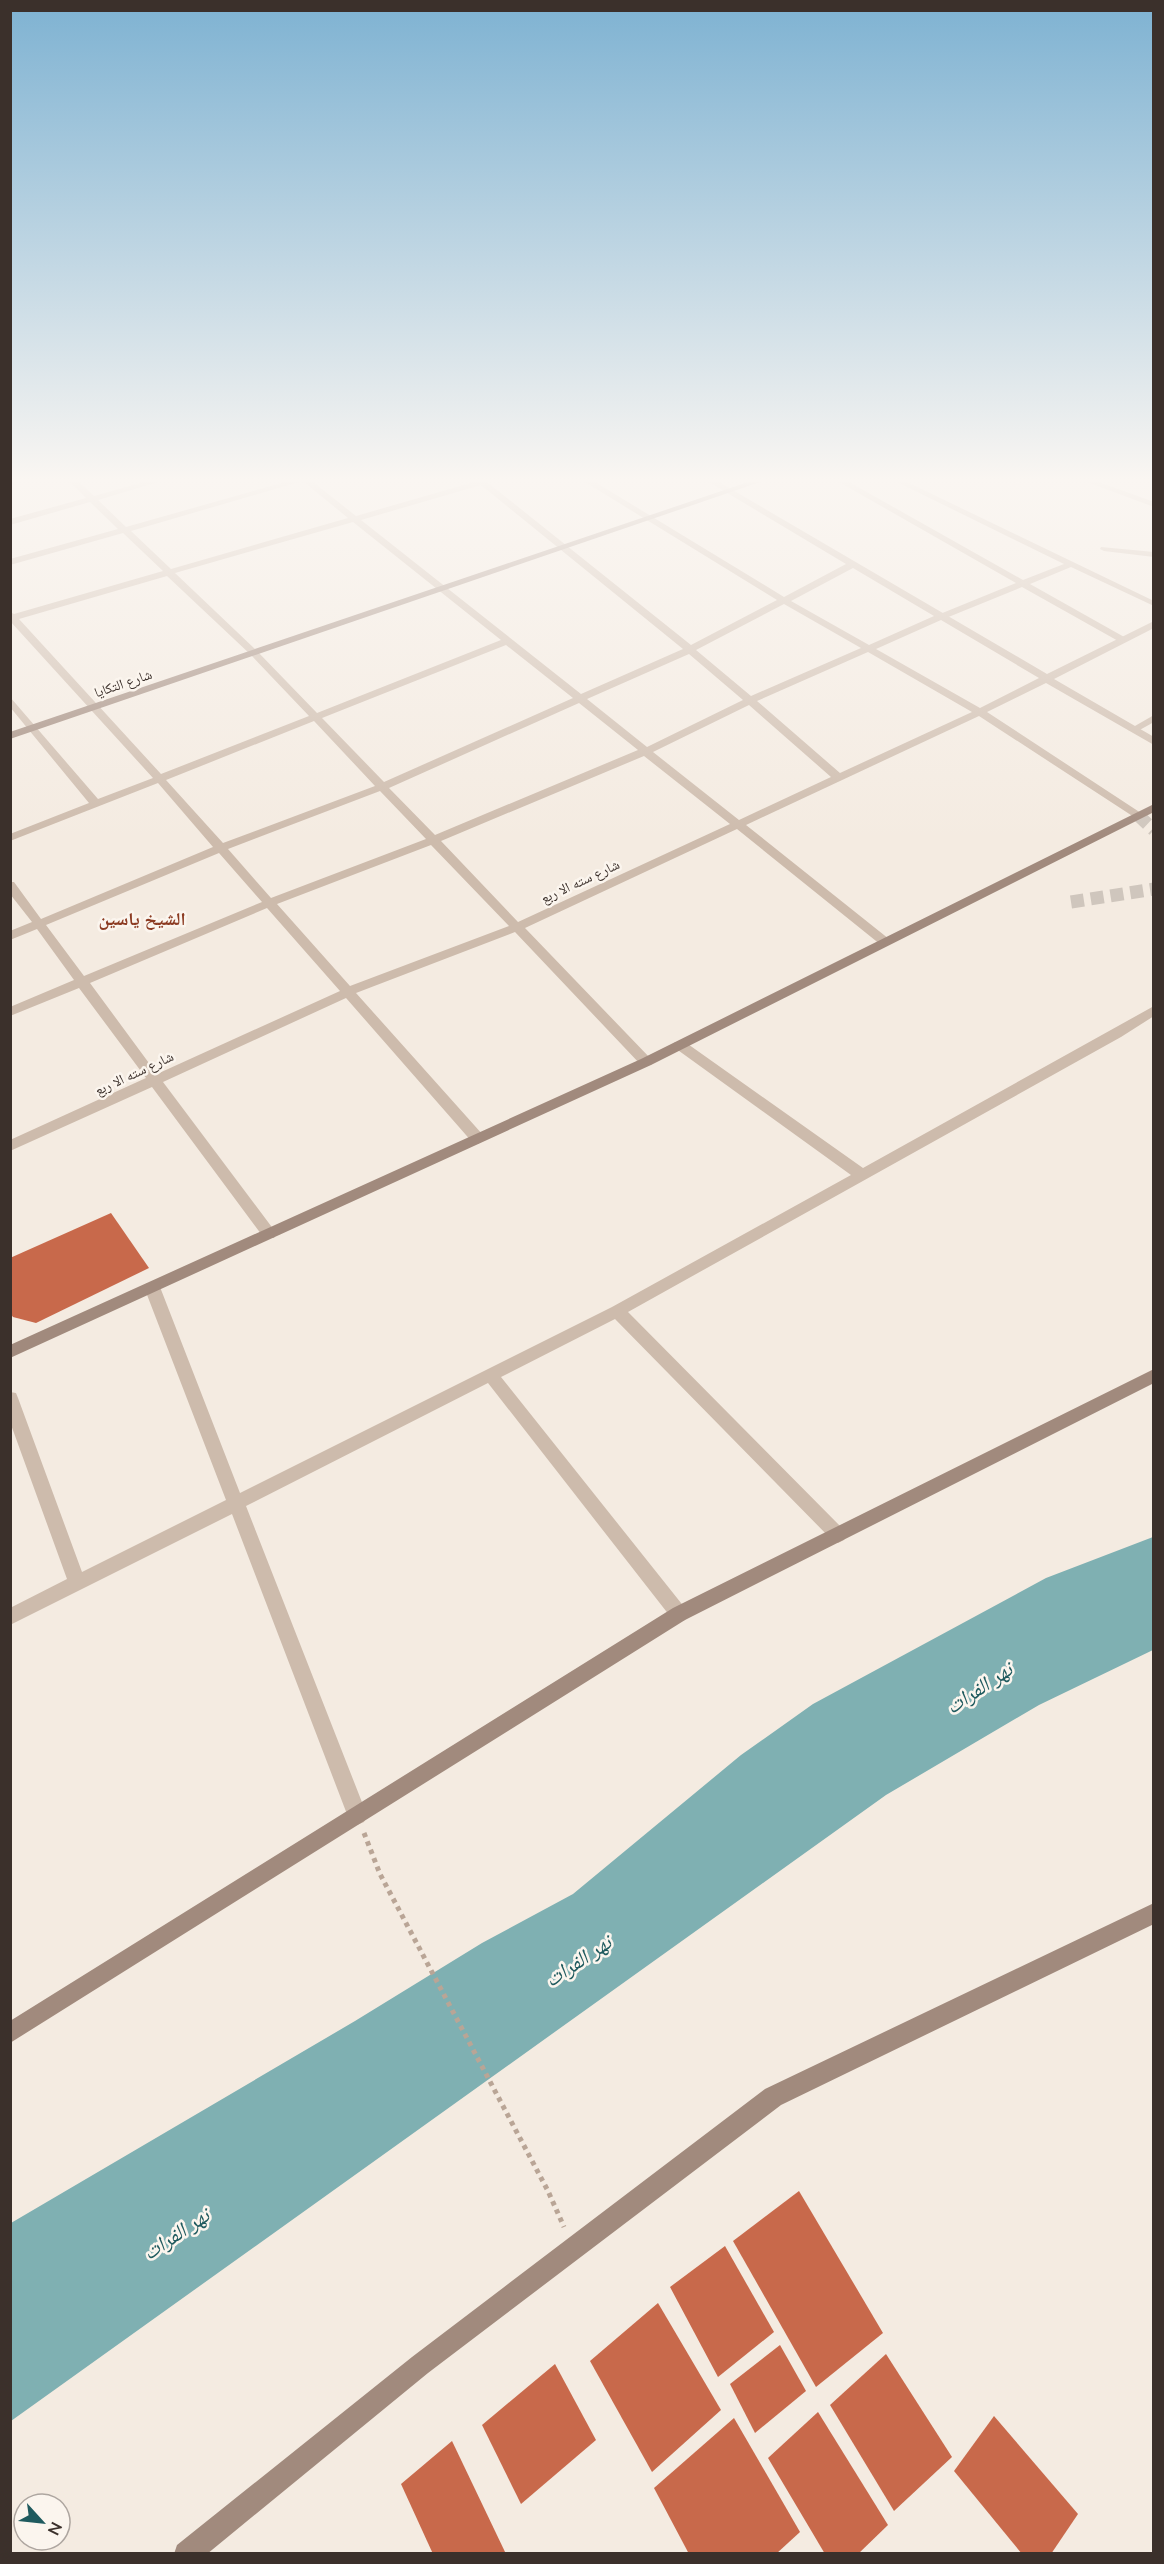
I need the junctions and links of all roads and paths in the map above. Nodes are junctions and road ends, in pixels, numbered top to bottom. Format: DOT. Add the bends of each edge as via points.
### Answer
graph roads {
  1 [pos="65,602"];
  2 [pos="199,602"];
  3 [pos="406,602"];
  4 [pos="459,602"];
  5 [pos="633,602"];
  6 [pos="785,602"];
  7 [pos="787,602"];
  8 [pos="918,602"];
  9 [pos="979,602"];
  10 [pos="1056,602"];
  11 [pos="943,616"];
  12 [pos="11,617"];
  13 [pos="1154,624"];
  14 [pos="1124,640"];
  15 [pos="508,641"];
  16 [pos="691,649"];
  17 [pos="869,649"];
  18 [pos="254,653"];
  19 [pos="1048,678"];
  20 [pos="580,699"];
  21 [pos="10,700"];
  22 [pos="750,700"];
  23 [pos="96,707"];
  24 [pos="980,712"];
  25 [pos="315,717"];
  26 [pos="1154,718"];
  27 [pos="34,728"];
  28 [pos="1133,730"];
  29 [pos="10,736"];
  30 [pos="1154,742"];
  31 [pos="646,751"];
  32 [pos="160,778"];
  33 [pos="839,778"];
  34 [pos="382,787"];
  35 [pos="96,804"];
  36 [pos="1154,807"];
  37 [pos="1138,815"];
  38 [pos="736,823"];
  39 [pos="10,838"];
  40 [pos="433,840"];
  41 [pos="220,848"];
  42 [pos="10,885"];
  43 [pos="269,903"];
  44 [pos="40,925"];
  45 [pos="517,927"];
  46 [pos="10,936"];
  47 [pos="885,942"];
  48 [pos="83,982"];
  49 [pos="348,992"];
  50 [pos="1154,1010"];
  51 [pos="10,1012"];
  52 [pos="680,1045"];
  53 [pos="646,1062"];
  54 [pos="155,1080"];
  55 [pos="478,1138"];
  56 [pos="10,1146"];
  57 [pos="861,1175"];
  58 [pos="269,1234"];
  59 [pos="152,1287"];
  60 [pos="617,1311"];
  61 [pos="10,1352"];
  62 [pos="490,1374"];
  63 [pos="1154,1375"];
  64 [pos="10,1398"];
  65 [pos="236,1502"];
  66 [pos="838,1535"];
  67 [pos="77,1582"];
  68 [pos="679,1614"];
  69 [pos="10,1617"];
  70 [pos="357,1815"];
  71 [pos="1154,1913"];
  72 [pos="10,2033"];
  73 [pos="573,2249"];
  74 [pos="186,2553"];
  1 -- 12 [label="street"];
  2 -- 18 [label="street"];
  3 -- 18 [label="street, شارع التكايا"];
  4 -- 15 [label="street"];
  5 -- 16 [label="street"];
  6 -- 16 [label="street"];
  7 -- 17 [label="street"];
  8 -- 11 [label="street"];
  9 -- 11 [label="lane"];
  10 -- 14 [label="lane"];
  11 -- 17 [label="street"];
  11 -- 19 [label="street"];
  12 -- 23 [label="street"];
  13 -- 14 [label="street, شارع سته الا ربع"];
  14 -- 19 [label="street, شارع سته الا ربع"];
  15 -- 20 [label="street"];
  15 -- 25 [label="street"];
  16 -- 20 [label="street"];
  16 -- 22 [label="street"];
  17 -- 22 [label="street"];
  17 -- 24 [label="street"];
  18 -- 23 [label="street, شارع التكايا"];
  18 -- 25 [label="street"];
  19 -- 24 [label="street, شارع سته الا ربع"];
  19 -- 28 [label="street"];
  20 -- 31 [label="street"];
  20 -- 34 [label="street"];
  21 -- 27 [label="street"];
  22 -- 31 [label="street"];
  22 -- 33 [label="street"];
  23 -- 27 [label="street, شارع التكايا"];
  23 -- 32 [label="street"];
  24 -- 33 [label="street, شارع سته الا ربع"];
  24 -- 37 [label="street"];
  25 -- 32 [label="street"];
  25 -- 34 [label="street"];
  26 -- 28 [label="lane"];
  27 -- 29 [label="street, شارع التكايا"];
  27 -- 35 [label="street"];
  28 -- 30 [label="street"];
  31 -- 38 [label="street"];
  31 -- 40 [label="street"];
  32 -- 35 [label="street"];
  32 -- 41 [label="street"];
  33 -- 38 [label="street, شارع سته الا ربع"];
  34 -- 40 [label="street"];
  34 -- 41 [label="street"];
  35 -- 39 [label="street"];
  36 -- 37 [label="street"];
  37 -- 47 [label="street"];
  38 -- 45 [label="street, شارع سته الا ربع"];
  38 -- 47 [label="street"];
  40 -- 43 [label="street"];
  40 -- 45 [label="street"];
  41 -- 43 [label="street"];
  41 -- 44 [label="street"];
  42 -- 44 [label="street"];
  43 -- 48 [label="street"];
  43 -- 49 [label="street"];
  44 -- 46 [label="street"];
  44 -- 48 [label="street"];
  45 -- 49 [label="street, شارع سته الا ربع"];
  45 -- 53 [label="street"];
  47 -- 52 [label="street"];
  48 -- 51 [label="street"];
  48 -- 54 [label="street"];
  49 -- 54 [label="street, شارع سته الا ربع"];
  49 -- 55 [label="street"];
  50 -- 57 [label="street"];
  52 -- 53 [label="street"];
  52 -- 57 [label="street"];
  53 -- 55 [label="street"];
  54 -- 56 [label="street, شارع سته الا ربع"];
  54 -- 58 [label="street"];
  55 -- 58 [label="street"];
  57 -- 60 [label="street"];
  58 -- 59 [label="street"];
  59 -- 61 [label="street"];
  59 -- 65 [label="street"];
  60 -- 62 [label="street"];
  60 -- 66 [label="street"];
  62 -- 65 [label="street"];
  62 -- 68 [label="street"];
  63 -- 66 [label="street"];
  64 -- 67 [label="street"];
  65 -- 67 [label="street"];
  65 -- 70 [label="street"];
  66 -- 68 [label="street"];
  67 -- 69 [label="street"];
  68 -- 70 [label="street"];
  70 -- 72 [label="street"];
  70 -- 73 [label="path" via="380,1874 548,2191"];
  71 -- 73 [label="street" via="773,2097"];
  73 -- 74 [label="street" via="420,2365"];
}
